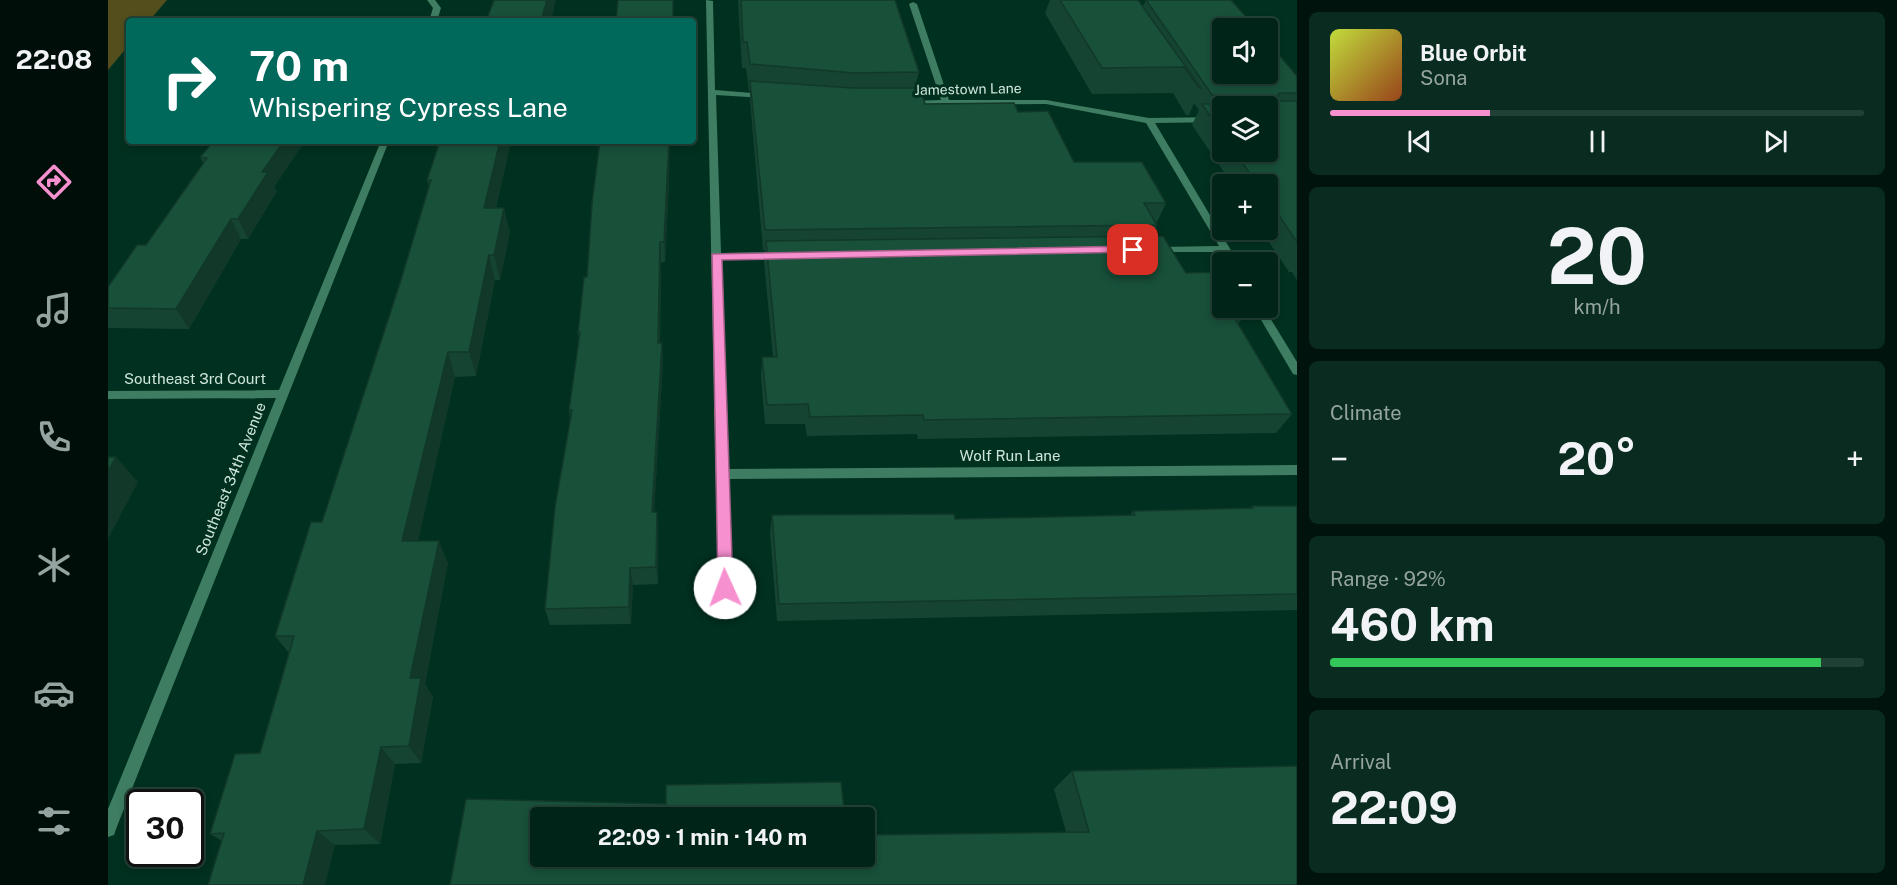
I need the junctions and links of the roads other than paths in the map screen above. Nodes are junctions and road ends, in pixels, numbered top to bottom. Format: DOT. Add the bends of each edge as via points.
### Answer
graph roads {
  1 [pos="431,0"];
  2 [pos="709,1"];
  3 [pos="913,4"];
  4 [pos="434,18"];
  5 [pos="711,92"];
  6 [pos="771,97"];
  7 [pos="898,103"];
  8 [pos="946,103"];
  9 [pos="1212,118"];
  10 [pos="1149,121"];
  11 [pos="385,144"];
  12 [pos="1225,249"];
  13 [pos="1143,250"];
  14 [pos="1227,252"];
  15 [pos="789,255"];
  16 [pos="716,256"];
  17 [pos="1265,318"];
  18 [pos="1297,371"];
  19 [pos="283,394"];
  20 [pos="108,395"];
  21 [pos="1297,470"];
  22 [pos="722,474"];
  23 [pos="725,588"];
  24 [pos="108,829"];
  1 -- 4 [label="street" via="437,8"];
  2 -- 5 [label="street"];
  3 -- 8 [label="street"];
  5 -- 6 [label="street"];
  5 -- 16 [label="street"];
  7 -- 8 [label="street, Jamestown Lane"];
  8 -- 10 [label="street, Jamestown Lane" via="1046,102"];
  9 -- 10 [label="street, Jamestown Lane"];
  10 -- 12 [label="street"];
  11 -- 19 [label="street, Southeast 34th Avenue"];
  12 -- 13 [label="street"];
  12 -- 14 [label="street"];
  15 -- 16 [label="street"];
  16 -- 22 [label="street"];
  17 -- 18 [label="street"];
  19 -- 20 [label="street, Southeast 3rd Court"];
  19 -- 24 [label="street, Southeast 34th Avenue"];
  21 -- 22 [label="street, Wolf Run Lane"];
  22 -- 23 [label="street"];
}
